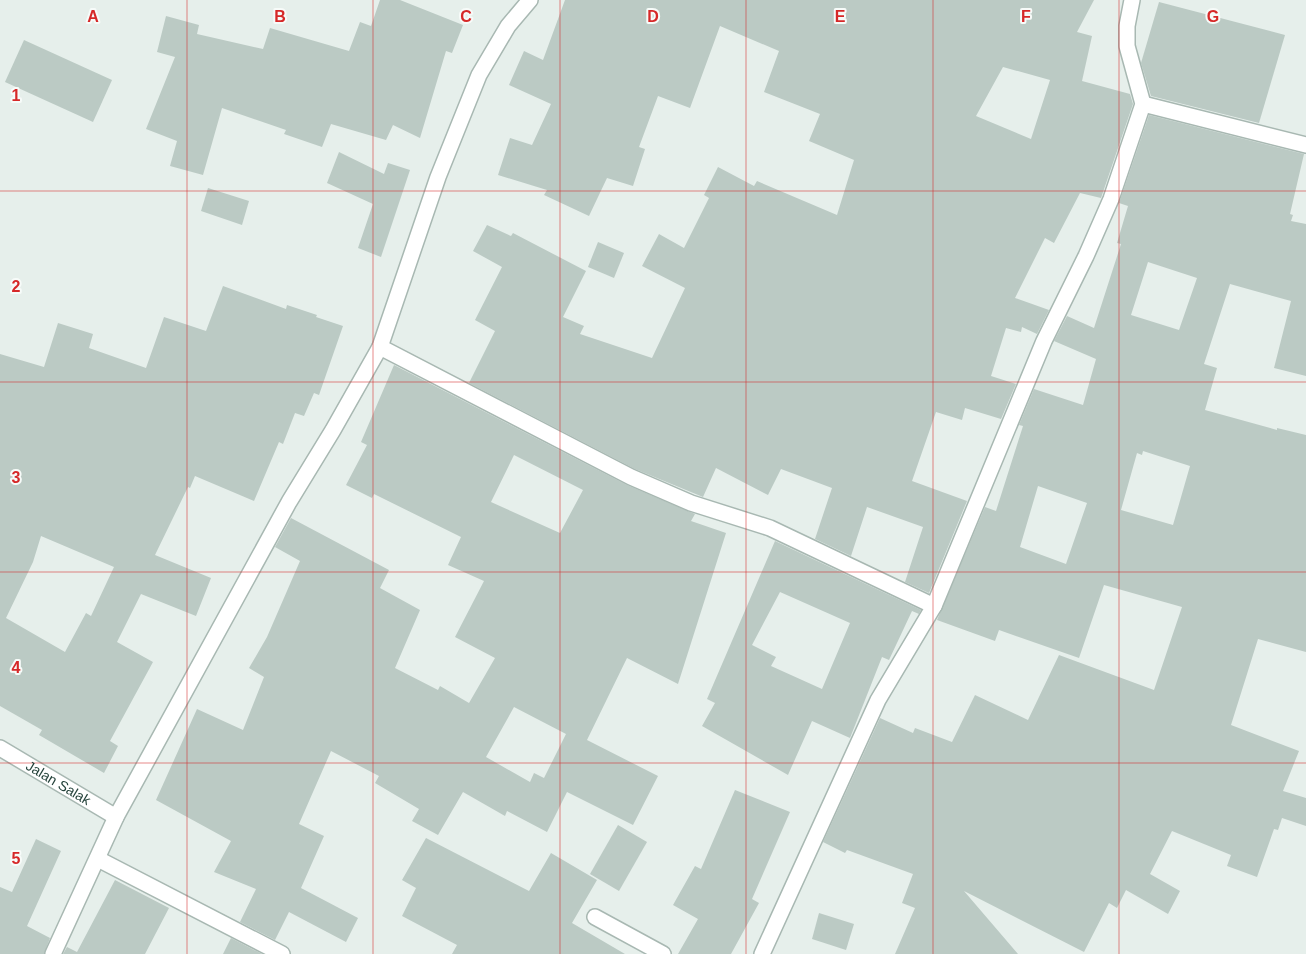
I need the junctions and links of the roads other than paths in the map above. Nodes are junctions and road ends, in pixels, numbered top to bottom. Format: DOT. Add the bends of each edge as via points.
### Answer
graph roads {
  1 [pos="530,0"];
  2 [pos="1132,0"];
  3 [pos="1142,104"];
  4 [pos="1306,145"];
  5 [pos="380,347"];
  6 [pos="934,606"];
  7 [pos="0,748"];
  8 [pos="116,817"];
  9 [pos="98,859"];
  10 [pos="595,917"];
  11 [pos="53,954"];
  12 [pos="282,954"];
  13 [pos="662,954"];
  14 [pos="762,954"];
  1 -- 5 [label="street" via="508,26 480,75 438,177"];
  2 -- 3 [label="street" via="1127,46"];
  3 -- 4 [label="street"];
  3 -- 6 [label="street" via="1111,199 1044,341"];
  5 -- 6 [label="street" via="632,478 691,503 770,528"];
  5 -- 8 [label="street" via="284,510"];
  6 -- 14 [label="street" via="878,700"];
  7 -- 8 [label="street, Jalan Salak"];
  8 -- 9 [label="street"];
  9 -- 11 [label="street"];
  9 -- 12 [label="street"];
  10 -- 13 [label="street"];
}
